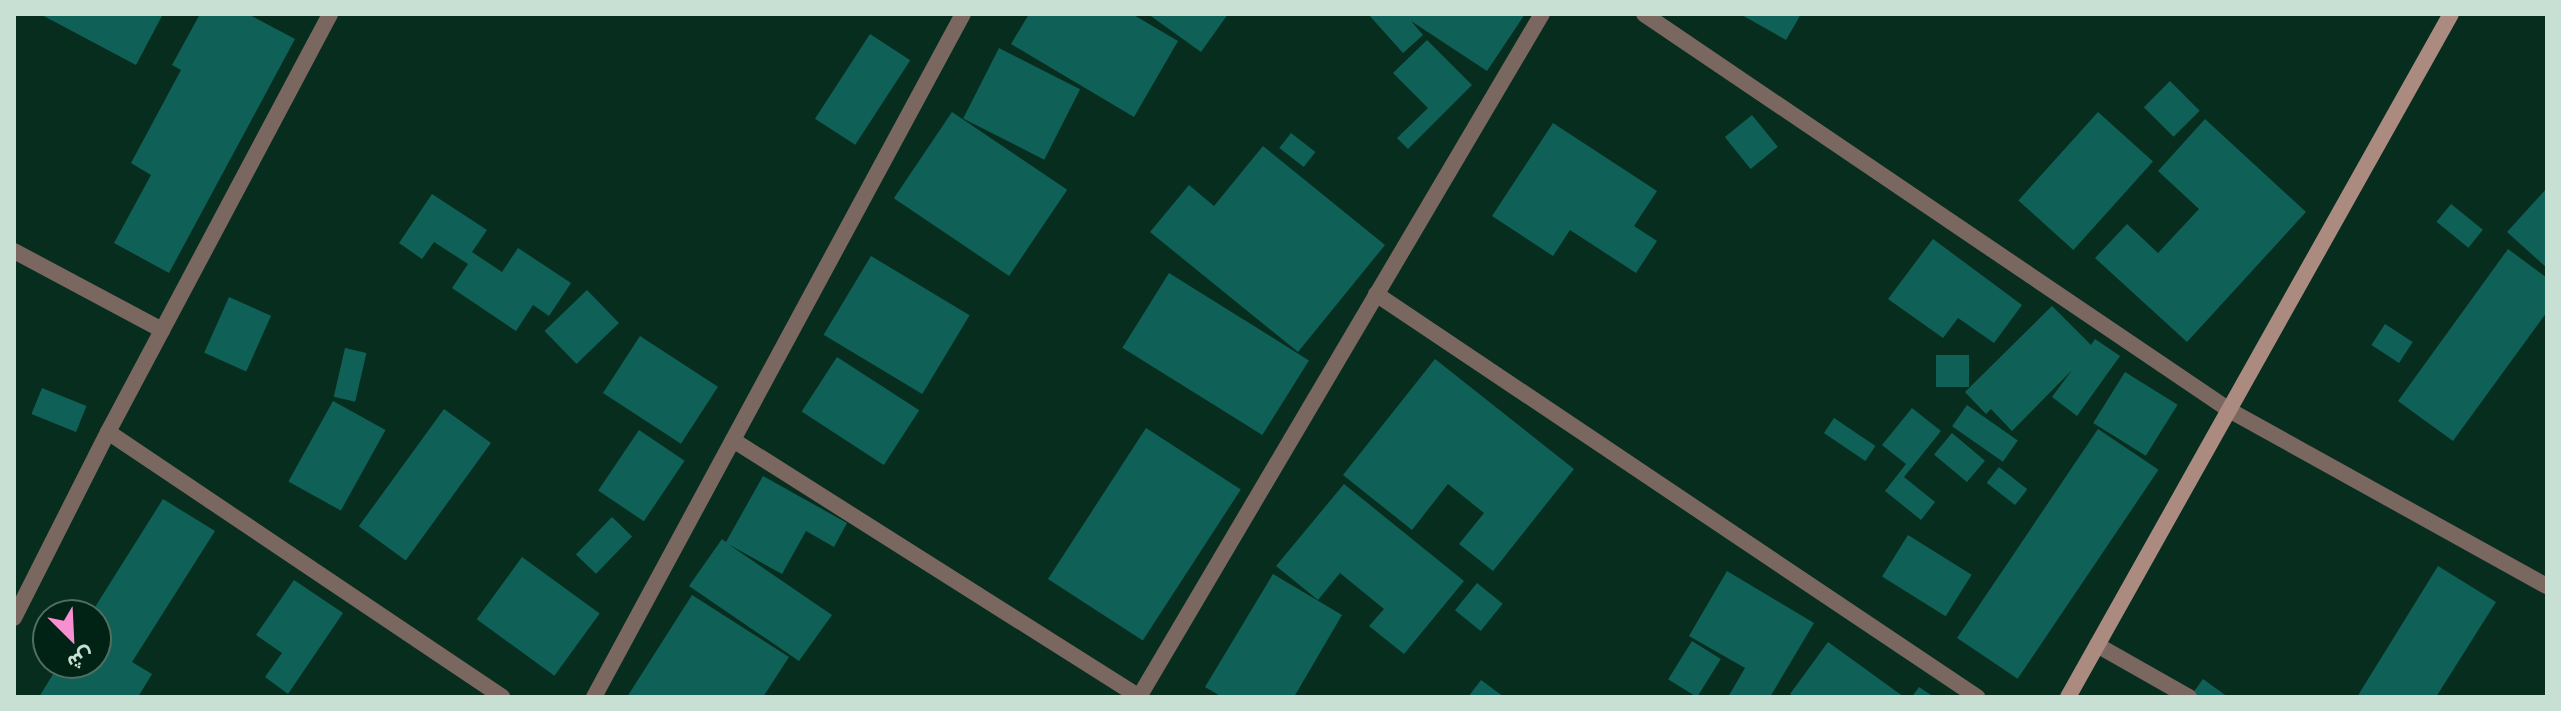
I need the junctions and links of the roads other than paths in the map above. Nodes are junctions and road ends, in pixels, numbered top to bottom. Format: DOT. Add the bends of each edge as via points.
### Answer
graph roads {
  1 [pos="330,14"];
  2 [pos="963,14"];
  3 [pos="1542,14"];
  4 [pos="1644,14"];
  5 [pos="2451,14"];
  6 [pos="14,251"];
  7 [pos="1376,294"];
  8 [pos="162,330"];
  9 [pos="2229,410"];
  10 [pos="108,432"];
  11 [pos="733,440"];
  12 [pos="2547,586"];
  13 [pos="14,618"];
  14 [pos="2097,645"];
  15 [pos="502,697"];
  16 [pos="594,697"];
  17 [pos="1140,697"];
  18 [pos="1977,697"];
  19 [pos="2068,697"];
  20 [pos="2189,697"];
  1 -- 8 [label="street"];
  2 -- 11 [label="street"];
  3 -- 7 [label="street"];
  4 -- 9 [label="street"];
  5 -- 9 [label="street"];
  6 -- 8 [label="street"];
  7 -- 17 [label="street"];
  7 -- 18 [label="street"];
  8 -- 10 [label="street"];
  9 -- 12 [label="street"];
  9 -- 14 [label="street"];
  10 -- 13 [label="street"];
  10 -- 15 [label="street"];
  11 -- 16 [label="street"];
  11 -- 17 [label="street"];
  14 -- 19 [label="street"];
  14 -- 20 [label="street"];
}
